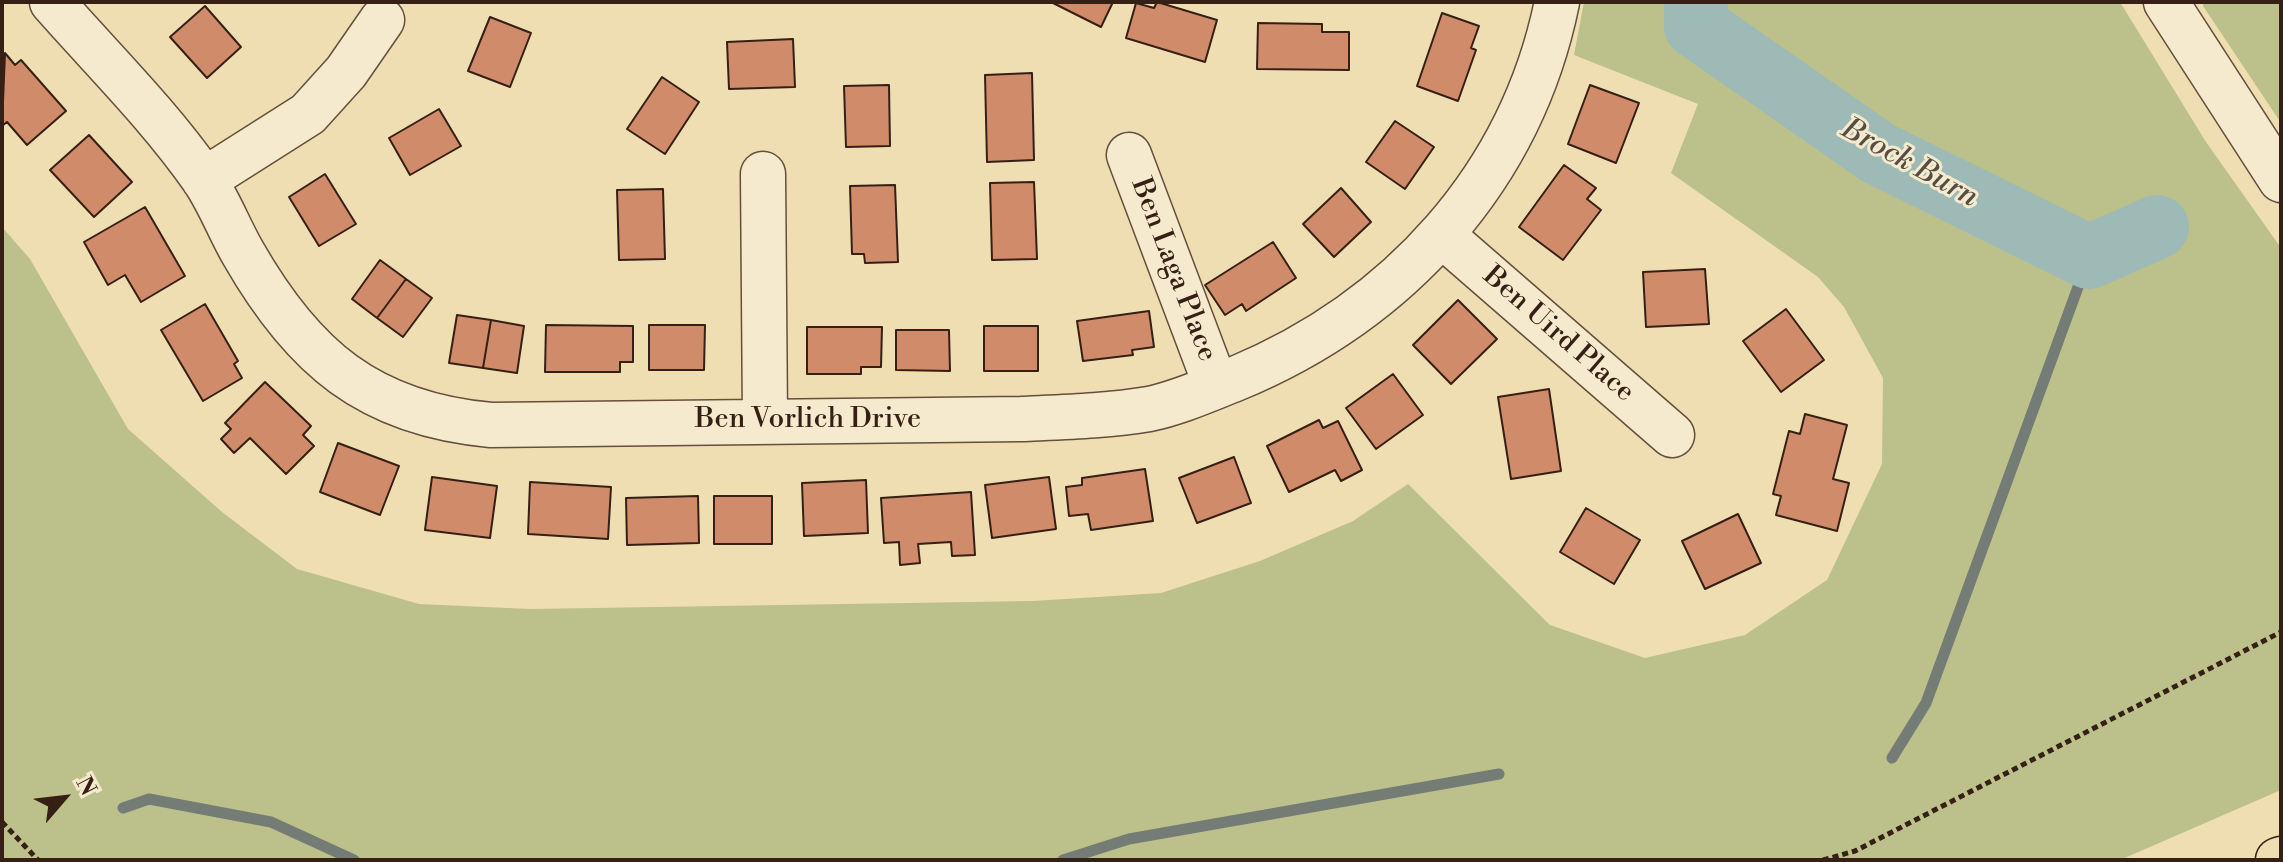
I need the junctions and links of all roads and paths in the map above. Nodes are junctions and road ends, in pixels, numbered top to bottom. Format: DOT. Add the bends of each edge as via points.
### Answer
graph roads {
  1 [pos="52,2"];
  2 [pos="1557,2"];
  3 [pos="2166,2"];
  4 [pos="382,20"];
  5 [pos="1129,155"];
  6 [pos="763,174"];
  7 [pos="204,180"];
  8 [pos="2281,180"];
  9 [pos="1443,236"];
  10 [pos="1216,386"];
  11 [pos="765,419"];
  12 [pos="1672,435"];
  13 [pos="2281,632"];
  14 [pos="2,822"];
  15 [pos="38,860"];
  16 [pos="1823,860"];
  1 -- 7 [label="street, Ben Vorlich Drive"];
  2 -- 9 [label="street, Ben Vorlich Drive" via="1549,43 1525,107"];
  3 -- 8 [label="street"];
  4 -- 7 [label="street" via="308,114"];
  5 -- 10 [label="street, Ben Laga Place"];
  6 -- 11 [label="street"];
  7 -- 11 [label="street, Ben Vorlich Drive" via="244,255 306,343 340,373 420,414 491,425"];
  9 -- 10 [label="street, Ben Vorlich Drive" via="1342,324 1288,357"];
  9 -- 12 [label="street, Ben Uird Place"];
  10 -- 11 [label="street, Ben Vorlich Drive" via="1150,409 1085,416"];
  13 -- 16 [label="path" via="1855,851"];
  14 -- 15 [label="path"];
}
